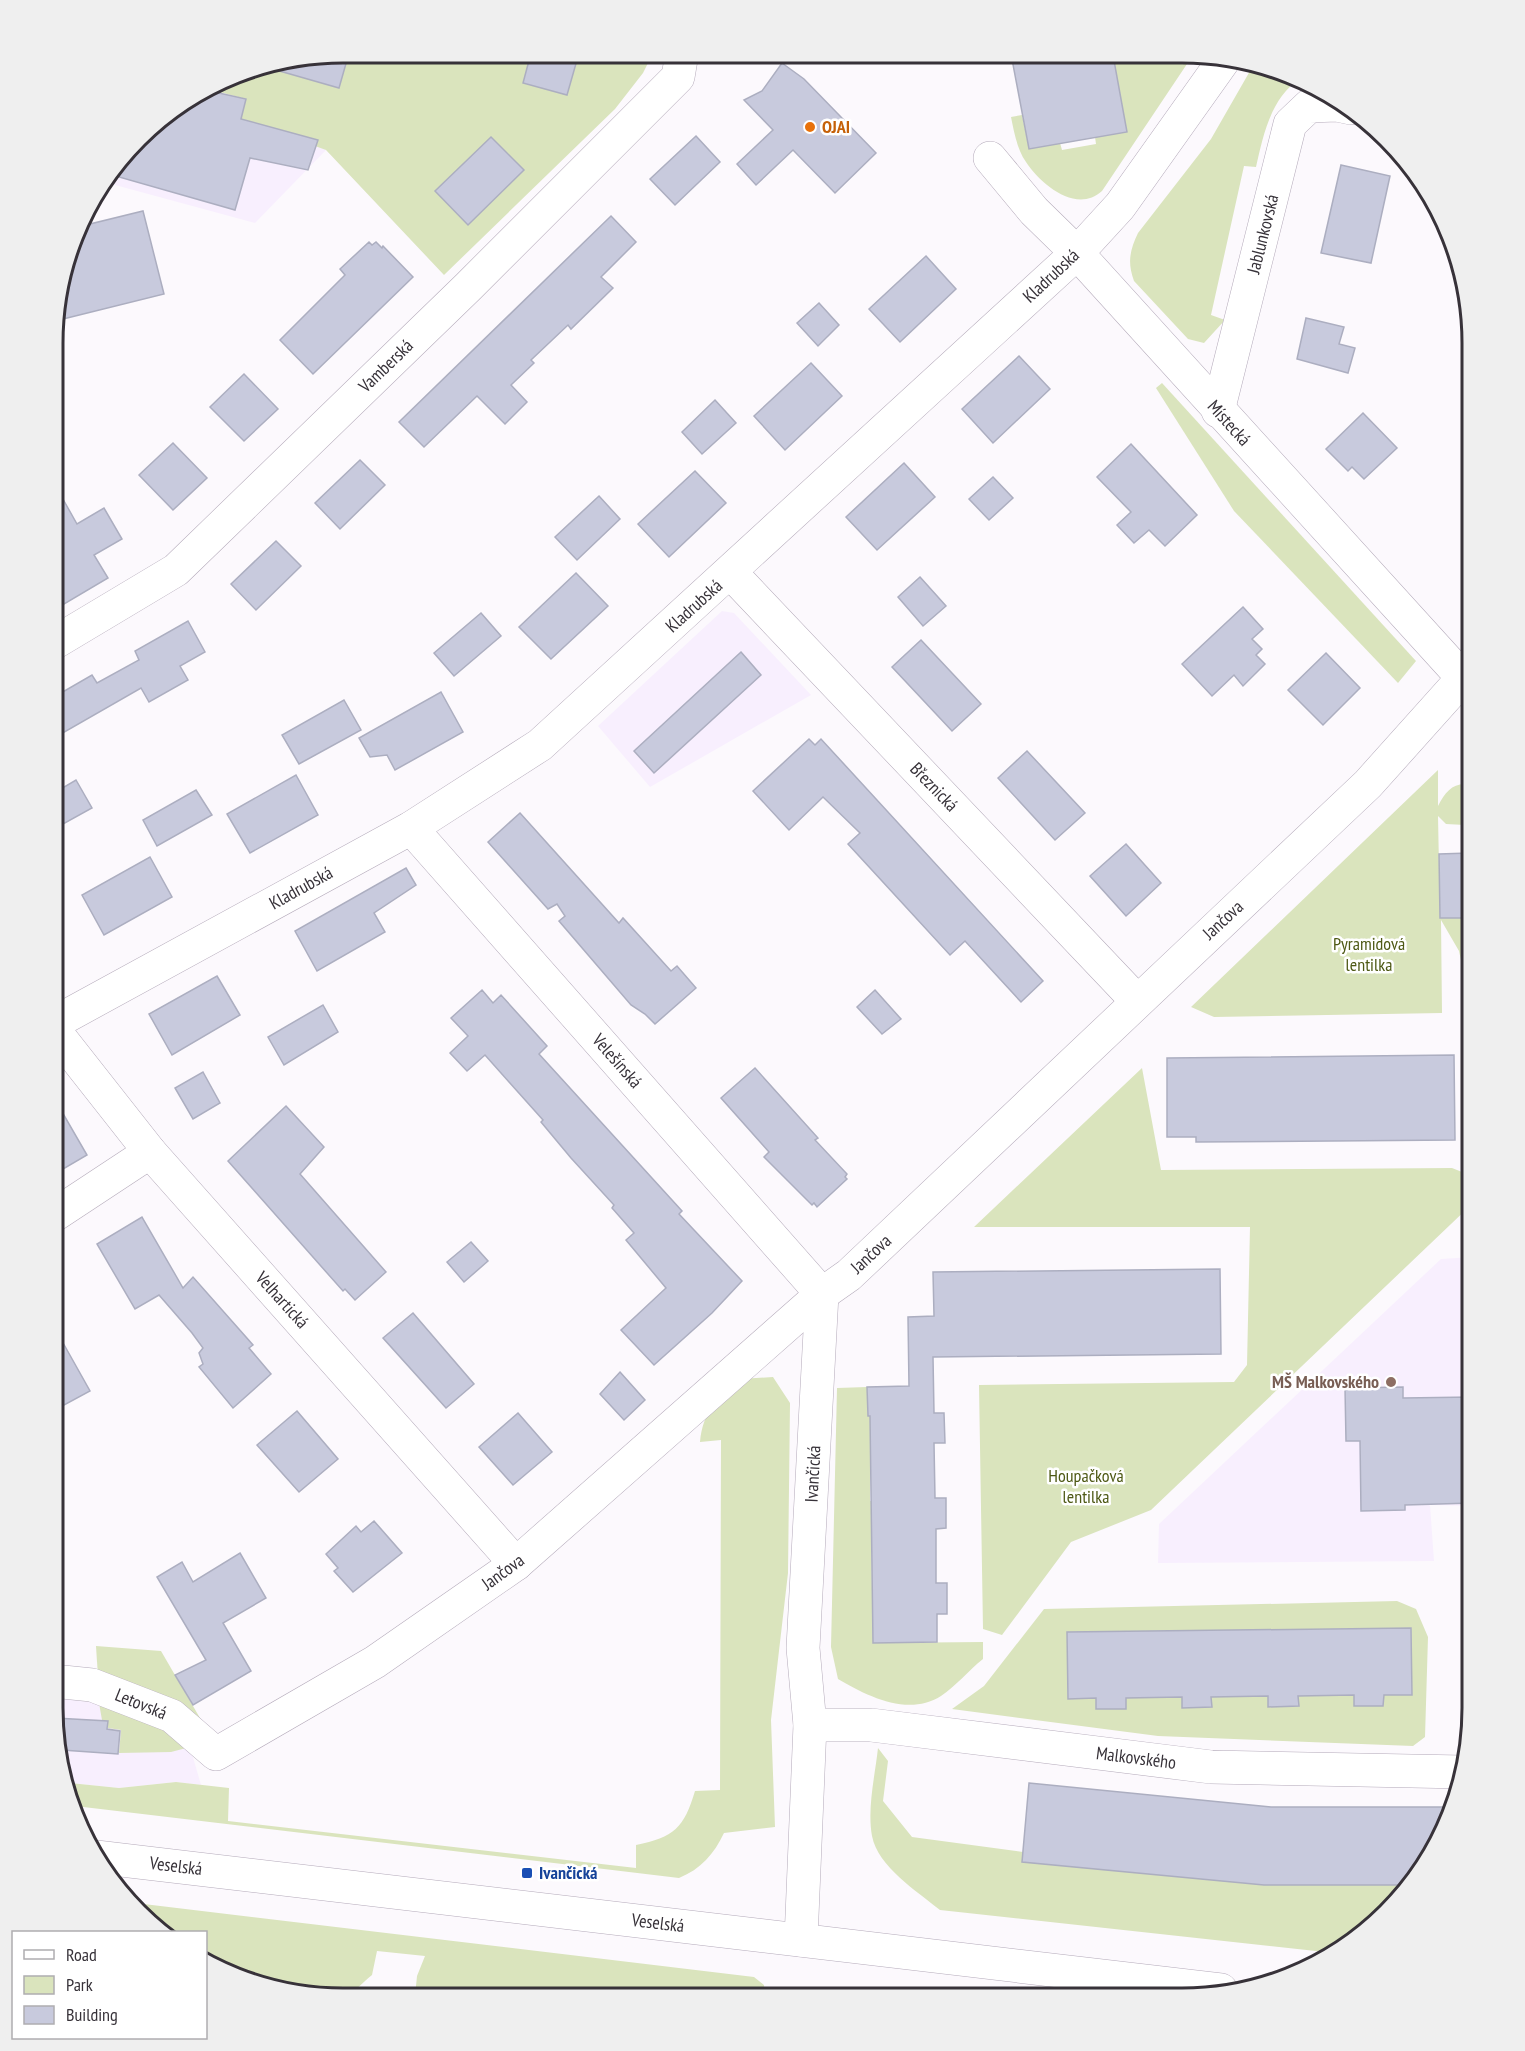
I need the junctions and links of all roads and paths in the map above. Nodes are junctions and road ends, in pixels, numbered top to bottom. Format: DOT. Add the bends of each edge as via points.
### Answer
graph roads {
  1 [pos="680,63"];
  2 [pos="1220,65"];
  3 [pos="1330,105"];
  4 [pos="990,158"];
  5 [pos="1077,253"];
  6 [pos="1218,411"];
  7 [pos="730,573"];
  8 [pos="63,638"];
  9 [pos="1462,670"];
  10 [pos="1462,682"];
  11 [pos="411,828"];
  12 [pos="1137,1000"];
  13 [pos="63,1018"];
  14 [pos="63,1041"];
  15 [pos="150,1152"];
  16 [pos="63,1209"];
  17 [pos="822,1294"];
  18 [pos="516,1564"];
  19 [pos="63,1682"];
  20 [pos="810,1725"];
  21 [pos="216,1754"];
  22 [pos="1455,1772"];
  23 [pos="106,1858"];
  24 [pos="801,1940"];
  25 [pos="1197,1987"];
  1 -- 8 [label="street, Vamberská" via="678,77 176,570"];
  2 -- 5 [label="street, Kladrubská" via="1120,206"];
  3 -- 6 [label="street, Jablunkovská" via="1310,106 1290,124"];
  4 -- 5 [label="street, Místecká" via="1034,211"];
  5 -- 6 [label="street, Místecká"];
  5 -- 7 [label="street, Kladrubská"];
  6 -- 9 [label="street, Místecká"];
  7 -- 11 [label="street, Kladrubská" via="540,745"];
  7 -- 12 [label="street, Březnická"];
  10 -- 12 [label="street, Jančova" via="1368,784"];
  11 -- 13 [label="street, Kladrubská"];
  11 -- 17 [label="street, Velešínská"];
  12 -- 17 [label="street, Jančova" via="884,1243"];
  14 -- 15 [label="street, Velhartická"];
  15 -- 16 [label="street"];
  15 -- 18 [label="street, Velhartická"];
  17 -- 18 [label="street, Jančova"];
  17 -- 20 [label="street, Ivančická" via="803,1648"];
  18 -- 21 [label="street, Jančova" via="375,1662"];
  19 -- 21 [label="street, Letovská" via="92,1685 172,1716"];
  20 -- 22 [label="street, Malkovského" via="871,1725 1211,1767"];
  20 -- 24 [label="street, Ivančická"];
  23 -- 24 [label="street, Veselská"];
  24 -- 25 [label="street, Veselská"];
}
